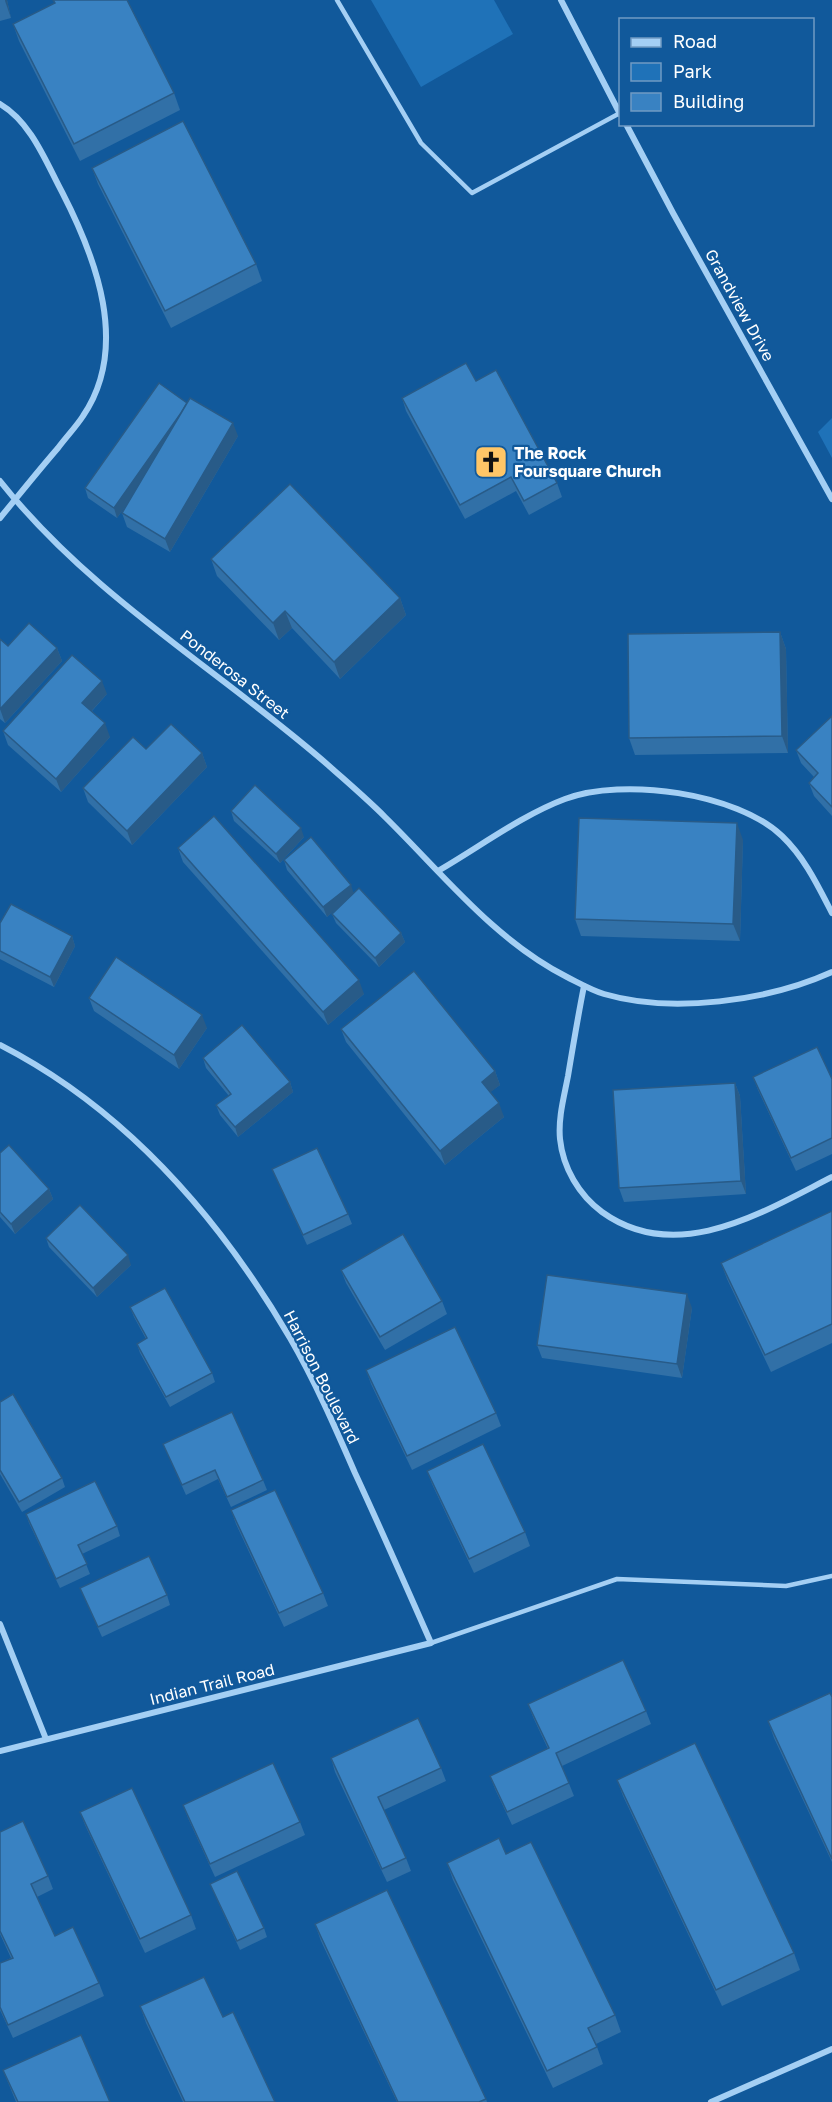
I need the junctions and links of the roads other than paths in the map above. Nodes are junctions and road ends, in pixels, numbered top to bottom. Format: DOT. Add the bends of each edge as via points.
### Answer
graph roads {
  1 [pos="337,0"];
  2 [pos="561,0"];
  3 [pos="0,104"];
  4 [pos="619,111"];
  5 [pos="619,114"];
  6 [pos="627,126"];
  7 [pos="0,481"];
  8 [pos="832,499"];
  9 [pos="15,500"];
  10 [pos="0,518"];
  11 [pos="438,871"];
  12 [pos="832,913"];
  13 [pos="832,972"];
  14 [pos="584,986"];
  15 [pos="0,1045"];
  16 [pos="832,1177"];
  17 [pos="832,1576"];
  18 [pos="0,1624"];
  19 [pos="431,1643"];
  20 [pos="46,1738"];
  21 [pos="0,1751"];
  22 [pos="832,2049"];
  23 [pos="711,2102"];
  1 -- 5 [label="lane" via="421,143 472,193"];
  2 -- 4 [label="street"];
  3 -- 9 [label="street" via="37,143 74,215 101,293 106,336 103,371 84,416"];
  6 -- 8 [label="street, Grandview Drive"];
  7 -- 9 [label="street, Ponderosa Street"];
  9 -- 10 [label="street"];
  9 -- 11 [label="street, Ponderosa Street" via="98,584 327,764"];
  11 -- 12 [label="street" via="566,799 615,788 667,792 717,801 762,820 797,852"];
  11 -- 14 [label="street, Ponderosa Street" via="513,944"];
  13 -- 14 [label="street, Ponderosa Street" via="744,998 673,1004 638,1001"];
  14 -- 16 [label="street" via="560,1116 560,1140 576,1185 592,1204 636,1230 686,1235 756,1216"];
  15 -- 19 [label="street, Harrison Boulevard" via="86,1098 147,1151 240,1259 291,1339 331,1419"];
  17 -- 19 [label="lane" via="786,1587 617,1579"];
  18 -- 20 [label="street"];
  19 -- 20 [label="street, Indian Trail Road"];
  20 -- 21 [label="street, Indian Trail Road"];
  22 -- 23 [label="street"];
}
